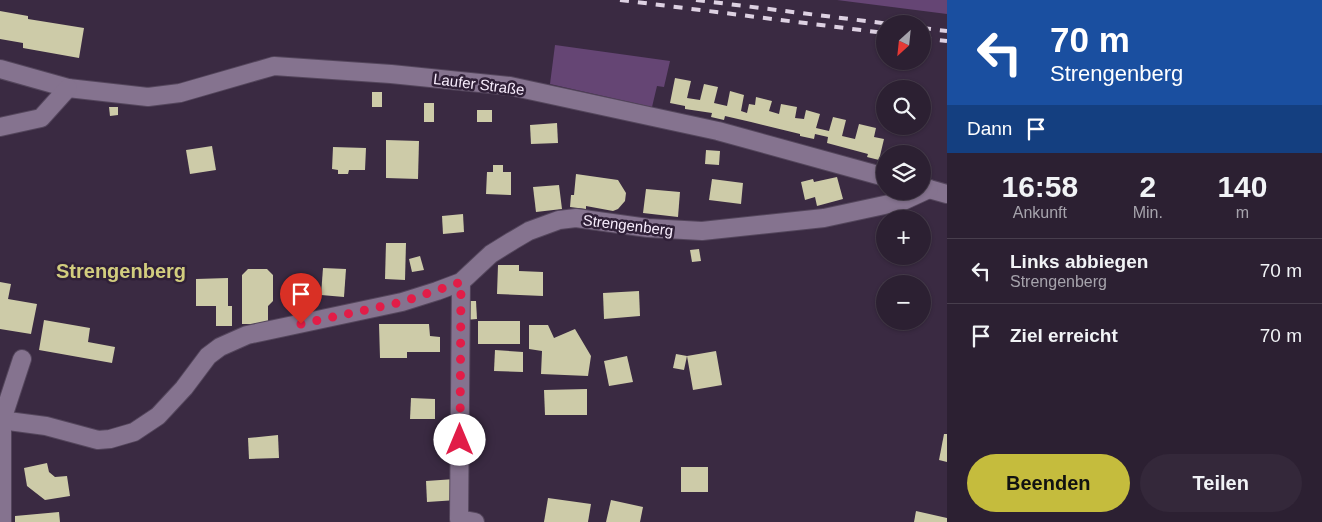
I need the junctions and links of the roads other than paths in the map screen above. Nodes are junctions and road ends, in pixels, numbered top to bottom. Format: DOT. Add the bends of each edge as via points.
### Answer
graph roads {
  1 [pos="0,69"];
  2 [pos="68,88"];
  3 [pos="0,127"];
  4 [pos="876,175"];
  5 [pos="931,189"];
  6 [pos="947,194"];
  7 [pos="905,200"];
  8 [pos="461,282"];
  9 [pos="22,359"];
  10 [pos="1,420"];
  11 [pos="475,521"];
  12 [pos="2,522"];
  1 -- 2 [label="street, Laufer Straße"];
  2 -- 3 [label="street" via="41,118"];
  2 -- 4 [label="street, Laufer Straße" via="148,97 180,93 274,66 510,86 718,131"];
  5 -- 6 [label="street"];
  7 -- 8 [label="street, Strengenberg" via="824,218 702,231 648,228 576,218 559,220 529,231 491,254"];
  8 -- 10 [label="street, Strengenberg" via="402,302 247,335 220,347 208,356 158,416 122,436 98,440"];
  8 -- 11 [label="street" via="459,520"];
  9 -- 10 [label="street"];
  10 -- 12 [label="street"];
}
